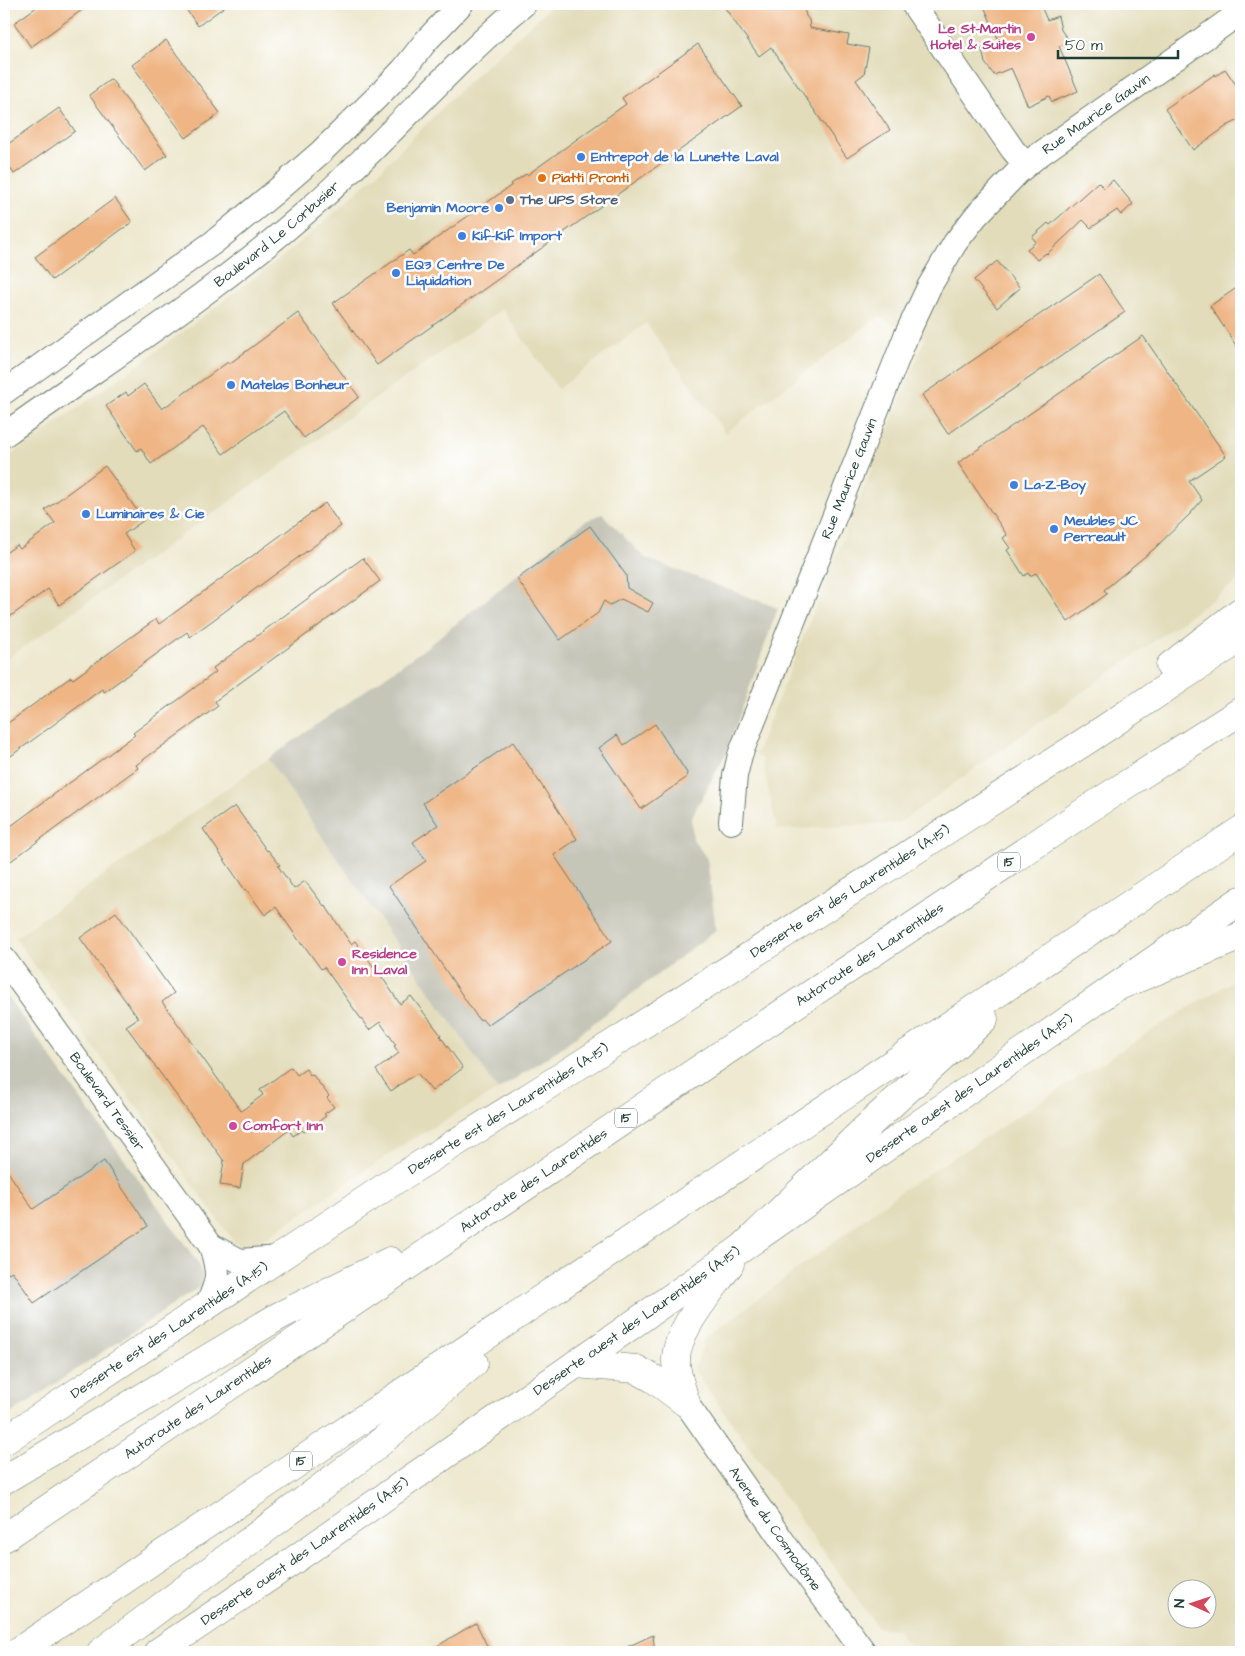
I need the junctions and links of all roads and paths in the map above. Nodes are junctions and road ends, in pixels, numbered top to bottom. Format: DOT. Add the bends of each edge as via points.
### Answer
graph roads {
  1 [pos="461,4"];
  2 [pos="524,4"];
  3 [pos="912,4"];
  4 [pos="1241,12"];
  5 [pos="1026,164"];
  6 [pos="4,392"];
  7 [pos="4,435"];
  8 [pos="1241,611"];
  9 [pos="1241,638"];
  10 [pos="1241,711"];
  11 [pos="1017,785"];
  12 [pos="731,822"];
  13 [pos="1241,830"];
  14 [pos="1241,900"];
  15 [pos="1241,936"];
  16 [pos="1051,958"];
  17 [pos="4,959"];
  18 [pos="1114,988"];
  19 [pos="475,1220"];
  20 [pos="211,1246"];
  21 [pos="742,1248"];
  22 [pos="279,1258"];
  23 [pos="584,1270"];
  24 [pos="207,1306"];
  25 [pos="576,1364"];
  26 [pos="686,1403"];
  27 [pos="4,1441"];
  28 [pos="4,1480"];
  29 [pos="4,1538"];
  30 [pos="17,1652"];
  31 [pos="100,1652"];
  32 [pos="158,1652"];
  33 [pos="864,1652"];
  1 -- 6 [label="street" via="377,97 275,192 214,242"];
  2 -- 7 [label="street, Boulevard Le Corbusier" via="482,41 337,186 281,234 203,294"];
  3 -- 5 [label="street"];
  4 -- 5 [label="street, Rue Maurice Gauvin"];
  5 -- 12 [label="street, Rue Maurice Gauvin" via="955,243 914,317 740,755"];
  8 -- 11 [label="main road"];
  9 -- 11 [label="main road"];
  10 -- 19 [label="main road, Autoroute des Laurentides / 15" via="1099,802"];
  11 -- 22 [label="main road, Desserte est des Laurentides (A-15)" via="394,1180"];
  13 -- 16 [label="main road, 15"];
  14 -- 18 [label="main road"];
  15 -- 18 [label="main road"];
  16 -- 21 [label="main road" via="871,1123"];
  16 -- 23 [label="main road, 15"];
  17 -- 20 [label="street, Boulevard Tessier"];
  18 -- 21 [label="main road, Desserte ouest des Laurentides (A-15)"];
  19 -- 28 [label="main road" via="279,1316"];
  19 -- 29 [label="main road, Autoroute des Laurentides / 15"];
  20 -- 22 [label="street, Boulevard Tessier" via="240,1261"];
  20 -- 24 [label="street, Boulevard Tessier" via="218,1275"];
  21 -- 25 [label="main road, Desserte ouest des Laurentides (A-15)"];
  21 -- 26 [label="main road" via="680,1339 676,1363"];
  22 -- 24 [label="main road, Desserte est des Laurentides (A-15)"];
  23 -- 30 [label="main road, 15"];
  23 -- 31 [label="main road" via="370,1450"];
  24 -- 27 [label="main road, Desserte est des Laurentides (A-15)"];
  25 -- 26 [label="main road" via="636,1370"];
  25 -- 32 [label="main road, Desserte ouest des Laurentides (A-15)"];
  26 -- 33 [label="street, Avenue du Cosmodôme"];
}
